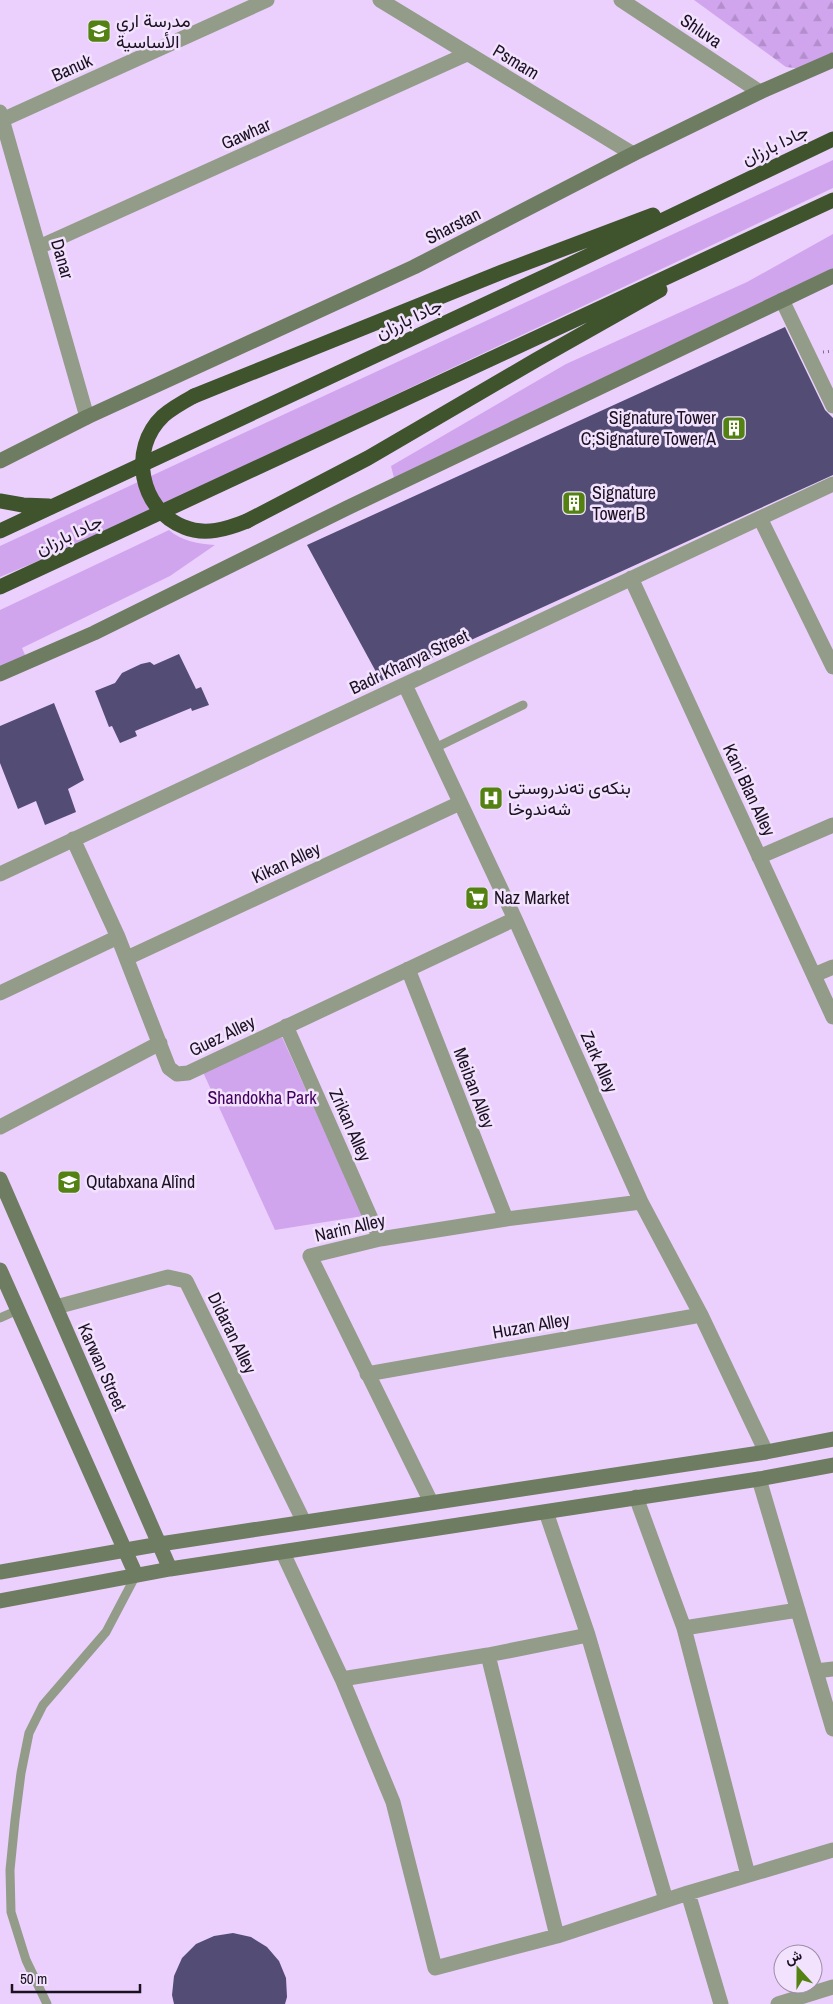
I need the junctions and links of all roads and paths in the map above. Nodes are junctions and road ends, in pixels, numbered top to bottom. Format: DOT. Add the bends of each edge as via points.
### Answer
graph roads {
  1 [pos="267,0"];
  2 [pos="380,0"];
  3 [pos="621,0"];
  4 [pos="467,54"];
  5 [pos="833,60"];
  6 [pos="760,92"];
  7 [pos="1,116"];
  8 [pos="833,139"];
  9 [pos="633,154"];
  10 [pos="743,181"];
  11 [pos="833,200"];
  12 [pos="769,230"];
  13 [pos="40,247"];
  14 [pos="833,276"];
  15 [pos="782,300"];
  16 [pos="833,406"];
  17 [pos="87,417"];
  18 [pos="0,461"];
  19 [pos="833,484"];
  20 [pos="0,501"];
  21 [pos="53,506"];
  22 [pos="760,518"];
  23 [pos="0,531"];
  24 [pos="630,578"];
  25 [pos="0,587"];
  26 [pos="833,667"];
  27 [pos="0,674"];
  28 [pos="405,685"];
  29 [pos="523,705"];
  30 [pos="435,748"];
  31 [pos="460,803"];
  32 [pos="833,825"];
  33 [pos="73,839"];
  34 [pos="759,857"];
  35 [pos="0,874"];
  36 [pos="515,919"];
  37 [pos="118,937"];
  38 [pos="127,958"];
  39 [pos="833,967"];
  40 [pos="408,969"];
  41 [pos="814,975"];
  42 [pos="0,994"];
  43 [pos="833,1017"];
  44 [pos="286,1026"];
  45 [pos="160,1043"];
  46 [pos="0,1127"];
  47 [pos="0,1179"];
  48 [pos="641,1202"];
  49 [pos="506,1219"];
  50 [pos="380,1239"];
  51 [pos="0,1270"];
  52 [pos="56,1307"];
  53 [pos="18,1310"];
  54 [pos="701,1315"];
  55 [pos="0,1318"];
  56 [pos="368,1374"];
  57 [pos="833,1439"];
  58 [pos="766,1452"];
  59 [pos="833,1465"];
  60 [pos="759,1479"];
  61 [pos="636,1498"];
  62 [pos="432,1502"];
  63 [pos="546,1512"];
  64 [pos="304,1522"];
  65 [pos="160,1544"];
  66 [pos="125,1551"];
  67 [pos="283,1553"];
  68 [pos="170,1569"];
  69 [pos="0,1572"];
  70 [pos="136,1575"];
  71 [pos="0,1600"];
  72 [pos="798,1610"];
  73 [pos="684,1628"];
  74 [pos="588,1635"];
  75 [pos="488,1655"];
  76 [pos="833,1669"];
  77 [pos="816,1671"];
  78 [pos="342,1679"];
  79 [pos="833,1729"];
  80 [pos="833,1850"];
  81 [pos="748,1875"];
  82 [pos="688,1893"];
  83 [pos="666,1900"];
  84 [pos="557,1936"];
  85 [pos="833,1987"];
  86 [pos="47,2004"];
  87 [pos="721,2004"];
  88 [pos="778,2004"];
  1 -- 7 [label="street, Banuk"];
  2 -- 4 [label="street, Psmam"];
  3 -- 6 [label="street, Shluva"];
  4 -- 9 [label="street, Psmam"];
  4 -- 13 [label="street, Gawhar"];
  5 -- 6 [label="main road, Sharstan"];
  6 -- 9 [label="main road, Sharstan"];
  7 -- 13 [label="street, Danar"];
  8 -- 10 [label="highway, جادا بارزان"];
  9 -- 17 [label="main road, Sharstan" via="414,267"];
  10 -- 12 [label="highway, bridge" via="502,272 177,405 161,417 149,434 142,457 143,478 151,499 164,515 184,528 208,532 230,528 368,458"];
  10 -- 21 [label="highway, جادا بارزان"];
  11 -- 12 [label="highway, جادا بارزان"];
  12 -- 25 [label="highway, جادا بارزان"];
  13 -- 17 [label="street, Danar"];
  14 -- 15 [label="main road"];
  15 -- 16 [label="street"];
  15 -- 27 [label="main road" via="94,633"];
  17 -- 18 [label="main road, Sharstan"];
  19 -- 22 [label="street, Badr Khanya Street"];
  20 -- 21 [label="highway"];
  21 -- 23 [label="highway, جادا بارزان"];
  22 -- 24 [label="street, Badr Khanya Street"];
  22 -- 26 [label="street"];
  24 -- 28 [label="street, Badr Khanya Street"];
  24 -- 34 [label="street, Kani Blan Alley"];
  28 -- 30 [label="street, Zark Alley"];
  28 -- 33 [label="street, Badr Khanya Street"];
  29 -- 30 [label="lane"];
  30 -- 31 [label="street, Zark Alley"];
  31 -- 36 [label="street, Zark Alley"];
  31 -- 38 [label="street, Kikan Alley"];
  32 -- 34 [label="street"];
  33 -- 35 [label="street, Badr Khanya Street"];
  33 -- 37 [label="street, Guez Alley"];
  34 -- 41 [label="street, Kani Blan Alley"];
  36 -- 40 [label="street, Guez Alley"];
  36 -- 48 [label="street, Zark Alley"];
  37 -- 38 [label="street, Guez Alley"];
  37 -- 42 [label="street"];
  38 -- 45 [label="street, Guez Alley"];
  39 -- 41 [label="street"];
  40 -- 44 [label="street, Guez Alley"];
  40 -- 49 [label="street, Meiban Alley"];
  41 -- 43 [label="street, Kani Blan Alley"];
  44 -- 45 [label="street, Guez Alley" via="188,1073 177,1074 169,1068"];
  44 -- 50 [label="street, Zrikan Alley"];
  45 -- 46 [label="street"];
  47 -- 52 [label="main road, Karwan Street"];
  48 -- 49 [label="street, Narin Alley"];
  48 -- 54 [label="street, Zark Alley"];
  49 -- 50 [label="street, Narin Alley"];
  50 -- 56 [label="street, Narin Alley" via="310,1256"];
  51 -- 53 [label="main road"];
  52 -- 64 [label="street, Didaran Alley" via="168,1277 186,1281"];
  52 -- 65 [label="main road, Karwan Street"];
  53 -- 55 [label="lane"];
  53 -- 66 [label="main road"];
  54 -- 56 [label="street, Huzan Alley"];
  54 -- 58 [label="street, Zark Alley"];
  56 -- 62 [label="street, Narin Alley"];
  57 -- 58 [label="main road"];
  58 -- 62 [label="main road"];
  59 -- 60 [label="main road"];
  60 -- 61 [label="main road"];
  60 -- 72 [label="street"];
  61 -- 63 [label="main road"];
  61 -- 73 [label="street"];
  62 -- 64 [label="main road"];
  63 -- 67 [label="main road"];
  63 -- 74 [label="street"];
  64 -- 65 [label="main road"];
  65 -- 66 [label="main road"];
  65 -- 68 [label="main road, Karwan Street"];
  66 -- 69 [label="main road"];
  66 -- 70 [label="main road"];
  67 -- 68 [label="main road"];
  67 -- 78 [label="street"];
  68 -- 70 [label="main road"];
  70 -- 71 [label="main road"];
  70 -- 86 [label="lane" via="106,1632 42,1705 29,1733 14,1828 11,1912 26,1960"];
  72 -- 73 [label="street"];
  72 -- 77 [label="street"];
  73 -- 81 [label="street"];
  74 -- 75 [label="street"];
  74 -- 83 [label="street"];
  75 -- 78 [label="street"];
  75 -- 84 [label="street"];
  76 -- 77 [label="street"];
  77 -- 79 [label="street"];
  78 -- 84 [label="street" via="393,1802 435,1968"];
  80 -- 81 [label="street"];
  81 -- 82 [label="street"];
  82 -- 83 [label="street"];
  82 -- 87 [label="street"];
  83 -- 84 [label="street"];
  85 -- 88 [label="street"];
}
